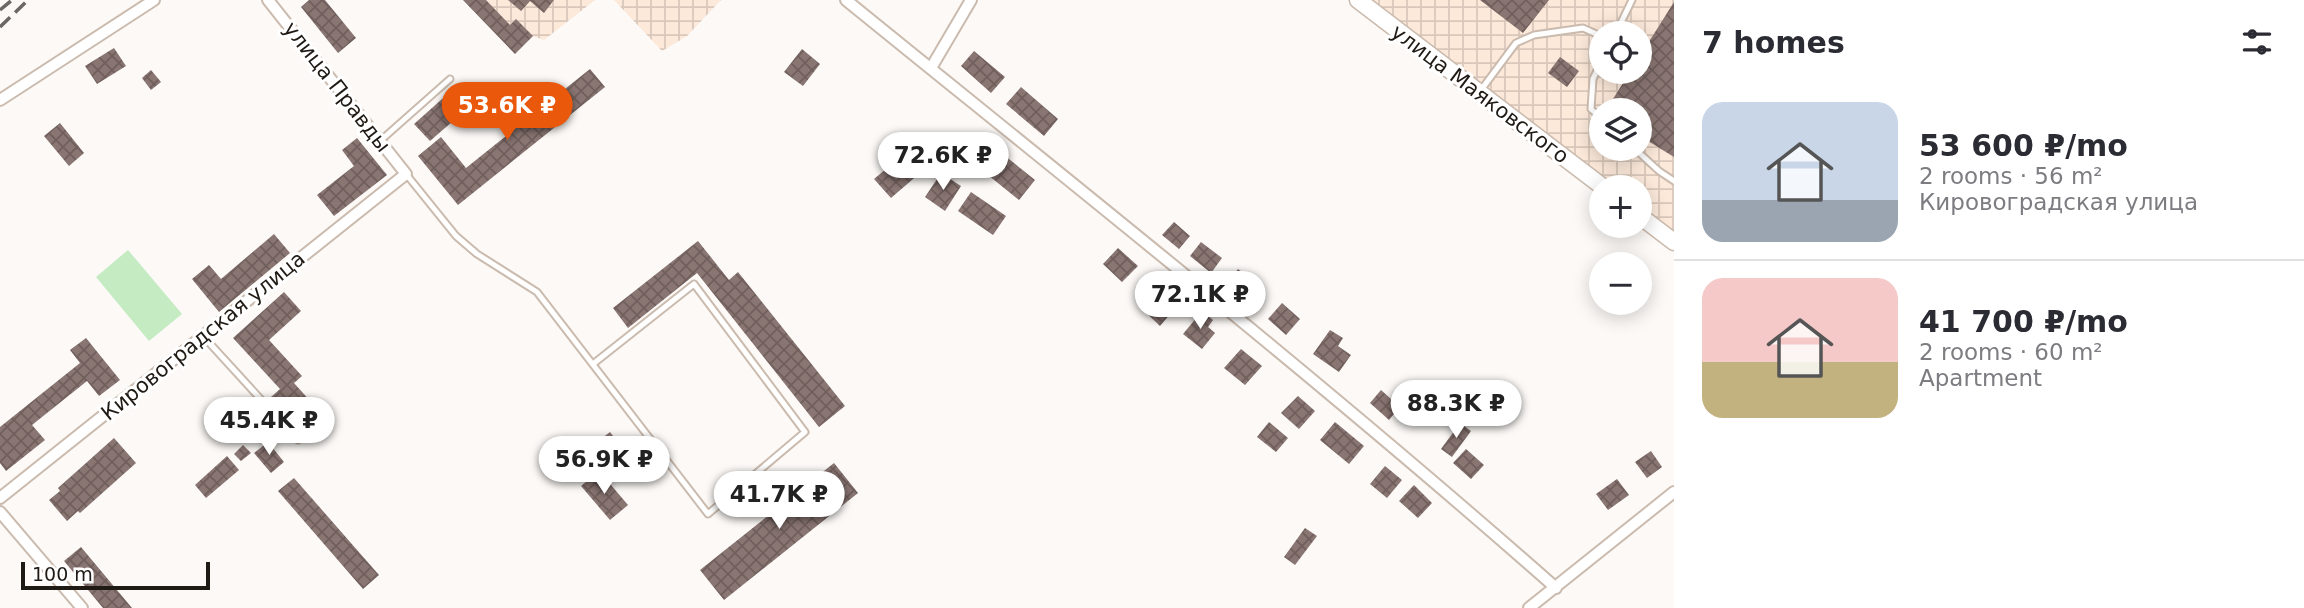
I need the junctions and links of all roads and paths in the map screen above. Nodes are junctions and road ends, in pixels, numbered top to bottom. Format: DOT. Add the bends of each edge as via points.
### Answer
graph roads {
  1 [pos="154,0"];
  2 [pos="268,0"];
  3 [pos="846,0"];
  4 [pos="971,0"];
  5 [pos="1358,0"];
  6 [pos="1632,0"];
  7 [pos="1622,21"];
  8 [pos="1589,31"];
  9 [pos="930,68"];
  10 [pos="450,79"];
  11 [pos="1479,93"];
  12 [pos="0,100"];
  13 [pos="380,141"];
  14 [pos="1648,161"];
  15 [pos="406,174"];
  16 [pos="1589,176"];
  17 [pos="1674,181"];
  18 [pos="1652,225"];
  19 [pos="1674,242"];
  20 [pos="203,336"];
  21 [pos="593,364"];
  22 [pos="298,440"];
  23 [pos="1674,492"];
  24 [pos="0,498"];
  25 [pos="0,513"];
  26 [pos="1556,588"];
  27 [pos="82,608"];
  28 [pos="1529,608"];
  1 -- 12 [label="street"];
  2 -- 13 [label="street, улица Правды"];
  3 -- 9 [label="street"];
  4 -- 9 [label="street"];
  5 -- 11 [label="street, улица Маяковского"];
  6 -- 7 [label="lane"];
  8 -- 11 [label="lane" via="1534,36 1516,43"];
  9 -- 26 [label="street" via="1446,491"];
  10 -- 13 [label="lane"];
  11 -- 16 [label="street, улица Маяковского"];
  13 -- 15 [label="street, улица Правды"];
  14 -- 17 [label="lane"];
  15 -- 20 [label="street, Кировоградская улица"];
  15 -- 21 [label="lane" via="456,236 537,292"];
  18 -- 19 [label="street"];
  20 -- 22 [label="lane"];
  20 -- 24 [label="street, Кировоградская улица"];
  21 -- 21 [label="lane" via="694,284 805,432 708,514"];
  23 -- 26 [label="street"];
  25 -- 27 [label="street"];
  26 -- 28 [label="street"];
}
